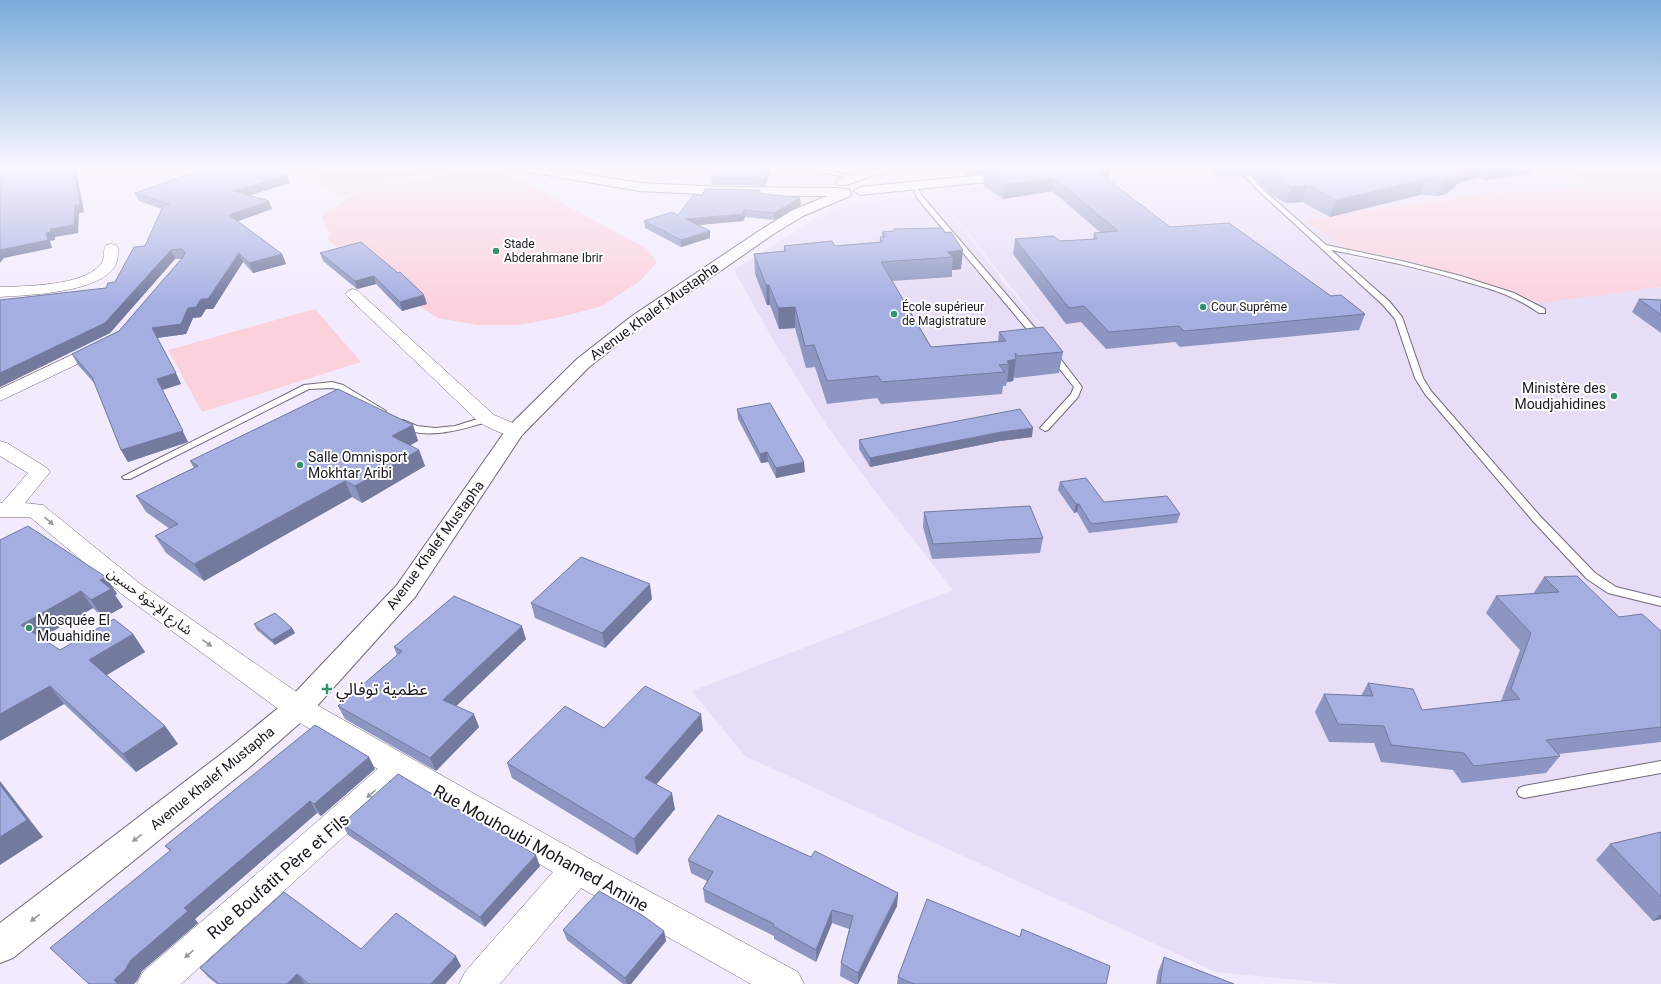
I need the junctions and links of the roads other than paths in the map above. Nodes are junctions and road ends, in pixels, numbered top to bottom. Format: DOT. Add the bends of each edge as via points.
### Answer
graph roads {
  1 [pos="798,213"];
  2 [pos="932,213"];
  3 [pos="1287,213"];
  4 [pos="1325,247"];
  5 [pos="111,248"];
  6 [pos="6,291"];
  7 [pos="353,294"];
  8 [pos="0,305"];
  9 [pos="1542,311"];
  10 [pos="117,337"];
  11 [pos="0,396"];
  12 [pos="487,419"];
  13 [pos="1045,428"];
  14 [pos="515,431"];
  15 [pos="0,447"];
  16 [pos="126,477"];
  17 [pos="4,510"];
  18 [pos="1661,602"];
  19 [pos="298,708"];
  20 [pos="1661,767"];
  21 [pos="400,768"];
  22 [pos="1524,792"];
  23 [pos="577,869"];
  24 [pos="0,945"];
  25 [pos="155,984"];
  26 [pos="477,984"];
  27 [pos="786,984"];
  1 -- 14 [label="main road, Avenue Khalef Mustapha" via="638,320 583,363"];
  2 -- 13 [label="lane" via="1078,387 1075,395"];
  3 -- 4 [label="lane"];
  4 -- 9 [label="lane" via="1384,258 1462,278 1505,292"];
  4 -- 18 [label="lane" via="1395,313 1419,378 1428,392 1591,576 1612,590"];
  5 -- 6 [label="street" via="108,266 86,280 66,285"];
  6 -- 8 [label="street"];
  7 -- 12 [label="street"];
  10 -- 11 [label="street"];
  12 -- 14 [label="street"];
  12 -- 16 [label="lane" via="447,430 428,432 408,426 340,387 307,387"];
  14 -- 19 [label="main road, Avenue Khalef Mustapha" via="406,591"];
  15 -- 17 [label="street" via="40,472"];
  17 -- 19 [label="street, شارع الإخوة حسين, one-way" via="35,510 131,590"];
  19 -- 21 [label="street, Rue Mouhoubi Mohamed Amine"];
  19 -- 24 [label="main road, Avenue Khalef Mustapha, one-way" via="240,757"];
  20 -- 22 [label="lane"];
  21 -- 23 [label="street, Rue Mouhoubi Mohamed Amine"];
  21 -- 25 [label="street, Rue Boufatit Père et Fils, one-way"];
  23 -- 26 [label="street"];
  23 -- 27 [label="street, Rue Mouhoubi Mohamed Amine"];
}
